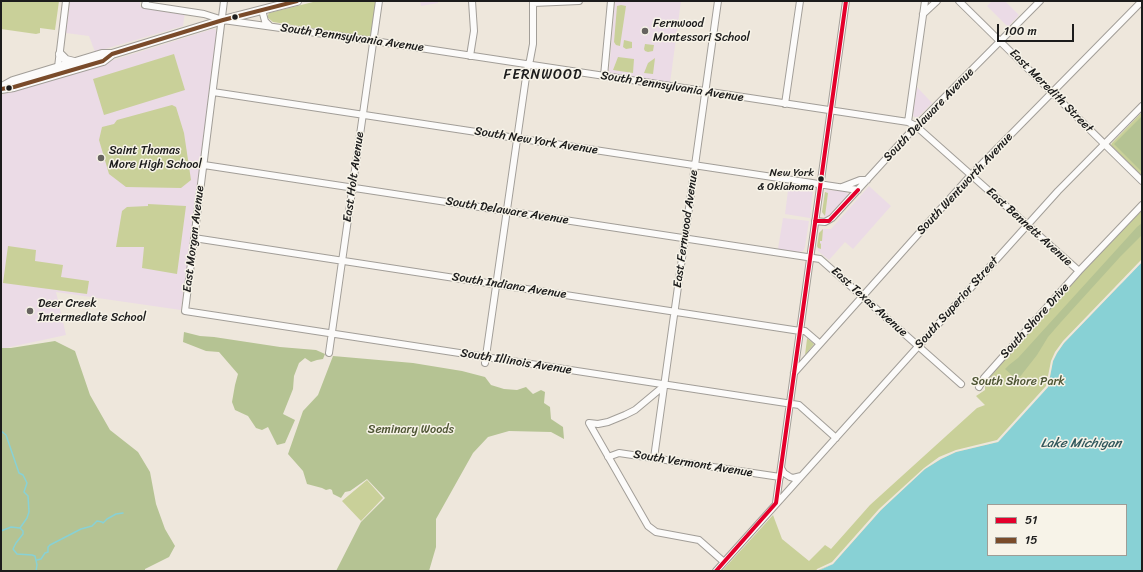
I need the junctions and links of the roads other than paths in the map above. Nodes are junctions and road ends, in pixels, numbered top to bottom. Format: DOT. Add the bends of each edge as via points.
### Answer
graph roads {
  1 [pos="66,1"];
  2 [pos="224,1"];
  3 [pos="297,1"];
  4 [pos="379,1"];
  5 [pos="472,1"];
  6 [pos="579,1"];
  7 [pos="611,1"];
  8 [pos="718,1"];
  9 [pos="800,1"];
  10 [pos="846,1"];
  11 [pos="925,1"];
  12 [pos="937,1"];
  13 [pos="959,1"];
  14 [pos="1040,1"];
  15 [pos="1142,1"];
  16 [pos="533,2"];
  17 [pos="145,3"];
  18 [pos="262,10"];
  19 [pos="923,14"];
  20 [pos="223,20"];
  21 [pos="270,26"];
  22 [pos="374,41"];
  23 [pos="1000,42"];
  24 [pos="60,54"];
  25 [pos="112,54"];
  26 [pos="470,56"];
  27 [pos="74,62"];
  28 [pos="528,65"];
  29 [pos="59,70"];
  30 [pos="604,76"];
  31 [pos="1,88"];
  32 [pos="213,92"];
  33 [pos="705,92"];
  34 [pos="1052,92"];
  35 [pos="786,104"];
  36 [pos="1142,106"];
  37 [pos="830,111"];
  38 [pos="363,114"];
  39 [pos="908,122"];
  40 [pos="916,126"];
  41 [pos="517,138"];
  42 [pos="1104,144"];
  43 [pos="204,165"];
  44 [pos="695,165"];
  45 [pos="972,175"];
  46 [pos="867,180"];
  47 [pos="1142,181"];
  48 [pos="820,184"];
  49 [pos="840,187"];
  50 [pos="353,188"];
  51 [pos="858,190"];
  52 [pos="1142,205"];
  53 [pos="507,211"];
  54 [pos="815,221"];
  55 [pos="1027,225"];
  56 [pos="194,238"];
  57 [pos="685,238"];
  58 [pos="810,257"];
  59 [pos="342,261"];
  60 [pos="1078,272"];
  61 [pos="496,284"];
  62 [pos="863,296"];
  63 [pos="185,311"];
  64 [pos="675,311"];
  65 [pos="800,330"];
  66 [pos="332,334"];
  67 [pos="820,343"];
  68 [pos="919,346"];
  69 [pos="329,353"];
  70 [pos="485,360"];
  71 [pos="794,373"];
  72 [pos="961,384"];
  73 [pos="665,385"];
  74 [pos="979,387"];
  75 [pos="790,404"];
  76 [pos="836,438"];
  77 [pos="608,457"];
  78 [pos="654,458"];
  79 [pos="781,468"];
  80 [pos="801,476"];
  81 [pos="780,477"];
  82 [pos="776,503"];
  83 [pos="724,562"];
  84 [pos="716,571"];
  1 -- 24 [label="street"];
  2 -- 20 [label="street, East Morgan Avenue"];
  3 -- 18 [label="main road"];
  4 -- 22 [label="street, East Holt Avenue"];
  5 -- 26 [label="street" via="474,31"];
  6 -- 16 [label="street"];
  7 -- 30 [label="street"];
  8 -- 33 [label="street, East Fernwood Avenue"];
  9 -- 35 [label="street"];
  10 -- 37 [label="street"];
  11 -- 19 [label="street"];
  12 -- 19 [label="street"];
  13 -- 23 [label="street, East Meredith Street"];
  14 -- 23 [label="street, South Delaware Avenue"];
  15 -- 34 [label="street, South Wentworth Avenue"];
  16 -- 28 [label="street" via="533,44"];
  17 -- 20 [label="street, South Pennsylvania Avenue"];
  18 -- 20 [label="main road"];
  18 -- 21 [label="street, South Pennsylvania Avenue" via="265,21"];
  19 -- 39 [label="street"];
  20 -- 21 [label="street, South Pennsylvania Avenue"];
  20 -- 25 [label="main road"];
  20 -- 32 [label="street, East Morgan Avenue"];
  21 -- 22 [label="street, South Pennsylvania Avenue"];
  22 -- 26 [label="street, South Pennsylvania Avenue"];
  22 -- 38 [label="street, East Holt Avenue"];
  23 -- 34 [label="street, East Meredith Street"];
  23 -- 40 [label="street, South Delaware Avenue"];
  24 -- 27 [label="main road" via="66,60"];
  24 -- 29 [label="street"];
  25 -- 27 [label="main road" via="102,54"];
  25 -- 29 [label="main road" via="103,61"];
  26 -- 28 [label="street, South Pennsylvania Avenue"];
  27 -- 29 [label="main road"];
  28 -- 30 [label="street, South Pennsylvania Avenue"];
  28 -- 41 [label="street"];
  29 -- 31 [label="main road" via="14,87"];
  30 -- 33 [label="street, South Pennsylvania Avenue"];
  32 -- 38 [label="street, South New York Avenue"];
  32 -- 43 [label="street, East Morgan Avenue"];
  33 -- 35 [label="street, South Pennsylvania Avenue"];
  33 -- 44 [label="street, East Fernwood Avenue"];
  34 -- 42 [label="street, East Meredith Street"];
  34 -- 45 [label="street, South Wentworth Avenue"];
  35 -- 37 [label="street, South Pennsylvania Avenue"];
  36 -- 42 [label="street, South Superior Street"];
  37 -- 39 [label="street, South Pennsylvania Avenue"];
  37 -- 48 [label="street"];
  38 -- 41 [label="street, South New York Avenue"];
  38 -- 50 [label="street, East Holt Avenue"];
  39 -- 40 [label="street, East Bennett Avenue"];
  40 -- 45 [label="street, East Bennett Avenue"];
  40 -- 46 [label="street, South Delaware Avenue"];
  41 -- 44 [label="street, South New York Avenue"];
  41 -- 53 [label="street"];
  42 -- 47 [label="street, East Meredith Street"];
  42 -- 55 [label="street, South Superior Street"];
  43 -- 50 [label="street, South Delaware Avenue"];
  43 -- 56 [label="street, East Morgan Avenue"];
  44 -- 48 [label="street, South New York Avenue"];
  44 -- 57 [label="street, East Fernwood Avenue"];
  45 -- 55 [label="street, East Bennett Avenue"];
  45 -- 62 [label="street, South Wentworth Avenue"];
  46 -- 49 [label="street"];
  46 -- 51 [label="street, South Delaware Avenue"];
  48 -- 49 [label="street, South New York Avenue"];
  48 -- 54 [label="street"];
  49 -- 51 [label="street, South New York Avenue"];
  50 -- 53 [label="street, South Delaware Avenue"];
  50 -- 59 [label="street, East Holt Avenue"];
  51 -- 54 [label="street, South Delaware Avenue" via="829,221"];
  52 -- 60 [label="street, South Shore Drive"];
  53 -- 57 [label="street, South Delaware Avenue"];
  53 -- 61 [label="street"];
  54 -- 58 [label="street"];
  55 -- 60 [label="street, East Bennett Avenue"];
  55 -- 68 [label="street, South Superior Street"];
  56 -- 59 [label="street, South Indiana Avenue"];
  56 -- 63 [label="street, East Morgan Avenue"];
  57 -- 58 [label="street, South Delaware Avenue"];
  57 -- 64 [label="street, East Fernwood Avenue"];
  58 -- 62 [label="street, East Texas Avenue" via="820,259"];
  58 -- 65 [label="street"];
  59 -- 61 [label="street, South Indiana Avenue"];
  59 -- 66 [label="street, East Holt Avenue"];
  60 -- 74 [label="street, South Shore Drive" via="984,378"];
  61 -- 64 [label="street, South Indiana Avenue"];
  61 -- 70 [label="street"];
  62 -- 67 [label="street, South Wentworth Avenue"];
  62 -- 68 [label="street, East Texas Avenue"];
  63 -- 66 [label="street, South Illinois Avenue"];
  64 -- 65 [label="street, South Indiana Avenue"];
  64 -- 73 [label="street, East Fernwood Avenue"];
  65 -- 67 [label="street, South Indiana Avenue"];
  65 -- 71 [label="street"];
  66 -- 69 [label="street, East Holt Avenue"];
  66 -- 70 [label="street, South Illinois Avenue"];
  67 -- 71 [label="street, South Wentworth Avenue"];
  68 -- 72 [label="street, East Texas Avenue"];
  68 -- 76 [label="street, South Superior Street"];
  70 -- 73 [label="street, South Illinois Avenue"];
  71 -- 75 [label="street"];
  73 -- 75 [label="street, South Illinois Avenue"];
  73 -- 77 [label="street" via="635,410 608,422 589,423"];
  73 -- 78 [label="street, East Fernwood Avenue"];
  75 -- 76 [label="street, South Illinois Avenue" via="800,405"];
  75 -- 79 [label="street"];
  76 -- 80 [label="street, South Superior Street"];
  77 -- 78 [label="street, South Vermont Avenue" via="619,452"];
  77 -- 83 [label="street" via="652,530 699,540"];
  78 -- 81 [label="street, South Vermont Avenue"];
  79 -- 80 [label="street" via="790,477"];
  79 -- 81 [label="street"];
  80 -- 82 [label="street, South Superior Street"];
  81 -- 82 [label="street"];
  82 -- 83 [label="street, South Superior Street"];
  83 -- 84 [label="street, South Superior Street"];
}
